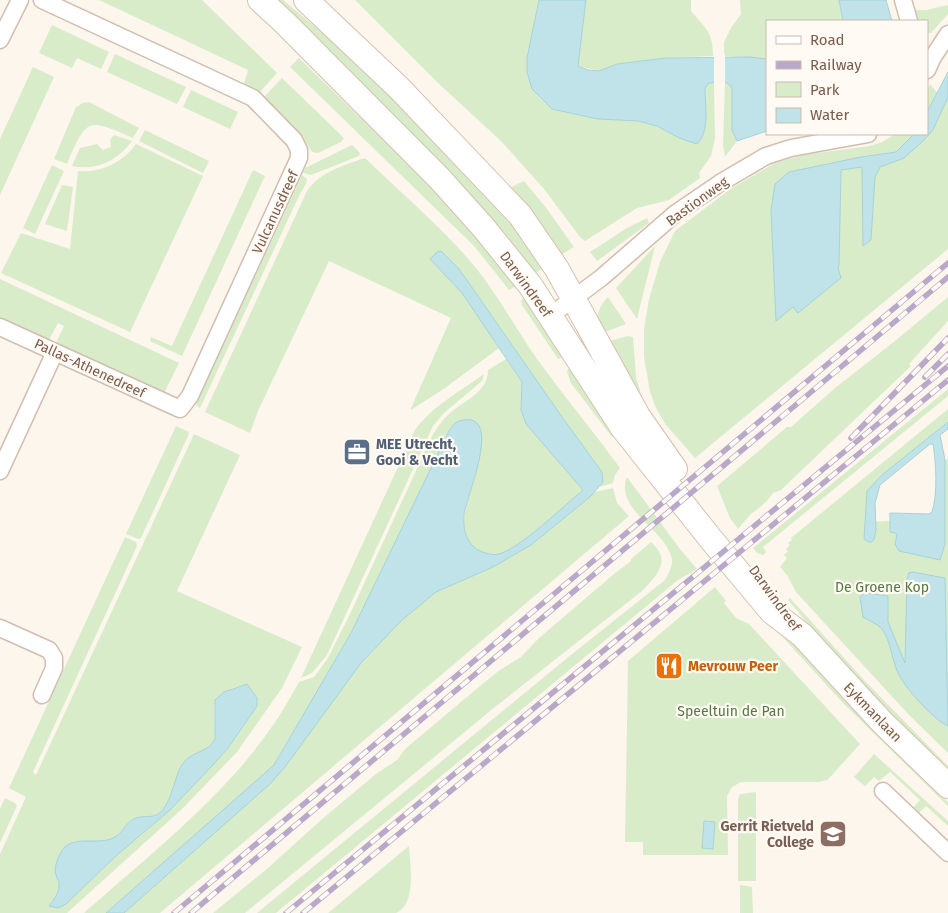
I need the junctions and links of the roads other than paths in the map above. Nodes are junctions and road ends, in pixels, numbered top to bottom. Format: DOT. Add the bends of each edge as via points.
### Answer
graph roads {
  1 [pos="20,0"];
  2 [pos="42,0"];
  3 [pos="260,0"];
  4 [pos="306,0"];
  5 [pos="903,0"];
  6 [pos="909,20"];
  7 [pos="948,34"];
  8 [pos="0,40"];
  9 [pos="928,68"];
  10 [pos="862,135"];
  11 [pos="574,300"];
  12 [pos="550,316"];
  13 [pos="0,327"];
  14 [pos="55,352"];
  15 [pos="180,409"];
  16 [pos="0,471"];
  17 [pos="0,628"];
  18 [pos="802,635"];
  19 [pos="42,695"];
  20 [pos="948,786"];
  21 [pos="883,791"];
  22 [pos="948,853"];
  1 -- 8 [label="street"];
  2 -- 15 [label="street, Vulcanusdreef" via="253,98 294,140 299,150 300,158 292,176 190,396"];
  3 -- 12 [label="main road, Darwindreef" via="440,179 530,285"];
  4 -- 11 [label="main road, Darwindreef" via="399,88 520,215"];
  5 -- 6 [label="street"];
  7 -- 9 [label="street"];
  10 -- 11 [label="street, Bastionweg" via="791,148 766,156 720,182 676,213"];
  11 -- 12 [label="street, Bastionweg"];
  11 -- 18 [label="main road, Darwindreef" via="638,416 666,458 783,605"];
  12 -- 18 [label="main road, Darwindreef" via="622,427 772,612"];
  13 -- 14 [label="street, Pallas-Athenedreef"];
  14 -- 15 [label="street, Pallas-Athenedreef"];
  14 -- 16 [label="street"];
  17 -- 19 [label="street" via="49,650 54,658 54,668"];
  18 -- 20 [label="main road, Eykmanlaan" via="881,721"];
  21 -- 22 [label="street"];
}
